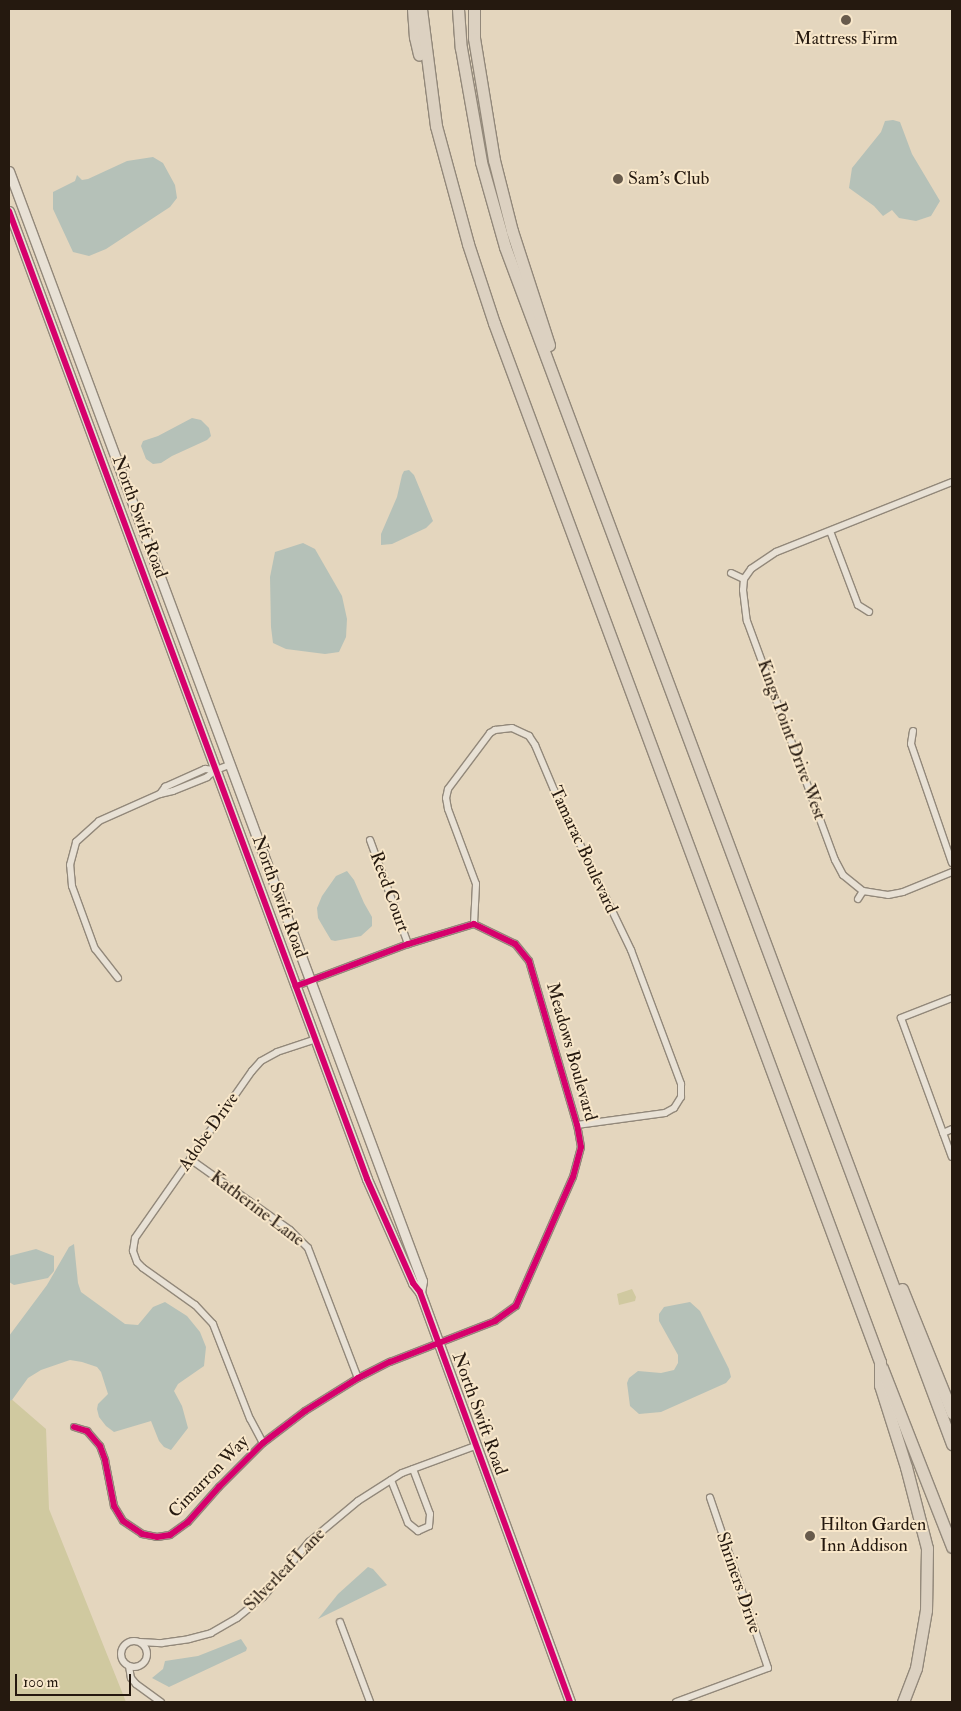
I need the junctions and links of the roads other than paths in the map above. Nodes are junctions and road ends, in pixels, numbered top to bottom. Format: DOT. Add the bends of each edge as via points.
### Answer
graph roads {
  1 [pos="413,9"];
  2 [pos="421,9"];
  3 [pos="458,9"];
  4 [pos="474,9"];
  5 [pos="432,102"];
  6 [pos="9,171"];
  7 [pos="9,211"];
  8 [pos="574,428"];
  9 [pos="952,482"];
  10 [pos="830,531"];
  11 [pos="732,573"];
  12 [pos="744,579"];
  13 [pos="869,612"];
  14 [pos="913,731"];
  15 [pos="229,765"];
  16 [pos="216,770"];
  17 [pos="370,840"];
  18 [pos="952,863"];
  19 [pos="952,872"];
  20 [pos="863,891"];
  21 [pos="858,899"];
  22 [pos="474,924"];
  23 [pos="408,944"];
  24 [pos="118,978"];
  25 [pos="310,980"];
  26 [pos="296,986"];
  27 [pos="952,998"];
  28 [pos="316,1039"];
  29 [pos="577,1125"];
  30 [pos="952,1129"];
  31 [pos="943,1133"];
  32 [pos="840,1146"];
  33 [pos="952,1157"];
  34 [pos="190,1159"];
  35 [pos="420,1292"];
  36 [pos="438,1343"];
  37 [pos="880,1362"];
  38 [pos="358,1378"];
  39 [pos="952,1413"];
  40 [pos="74,1427"];
  41 [pos="263,1443"];
  42 [pos="952,1444"];
  43 [pos="476,1446"];
  44 [pos="413,1469"];
  45 [pos="391,1480"];
  46 [pos="710,1498"];
  47 [pos="952,1547"];
  48 [pos="340,1622"];
  49 [pos="140,1642"];
  50 [pos="129,1666"];
  51 [pos="161,1702"];
  52 [pos="370,1702"];
  53 [pos="570,1702"];
  54 [pos="676,1702"];
  55 [pos="903,1702"];
  1 -- 5 [label="highway" via="415,37"];
  2 -- 5 [label="highway"];
  3 -- 8 [label="highway" via="470,107 493,207"];
  4 -- 8 [label="highway" via="474,38 494,160 512,231"];
  5 -- 37 [label="highway" via="448,175 494,323"];
  6 -- 15 [label="street, North Swift Road"];
  7 -- 16 [label="street, North Swift Road"];
  8 -- 32 [label="highway"];
  9 -- 10 [label="street"];
  10 -- 12 [label="street" via="760,561"];
  10 -- 13 [label="street" via="858,605"];
  11 -- 12 [label="street"];
  12 -- 20 [label="street, Kings Point Drive West" via="747,621 835,860 844,875"];
  14 -- 18 [label="street" via="911,744"];
  15 -- 16 [label="street"];
  15 -- 25 [label="street, North Swift Road"];
  16 -- 24 [label="street" via="207,777 160,794 93,825 76,842 71,861 72,886 95,949"];
  16 -- 26 [label="street, North Swift Road"];
  17 -- 23 [label="street, Reed Court"];
  19 -- 20 [label="street" via="903,892 888,895"];
  20 -- 21 [label="street"];
  22 -- 23 [label="street"];
  22 -- 29 [label="street, Meadows Boulevard" via="515,944 529,961"];
  22 -- 29 [label="street, Tamarac Boulevard" via="476,884 446,798 448,789 490,733 512,728 529,736 535,745 631,950 681,1084 681,1097 674,1108 665,1113"];
  23 -- 25 [label="street"];
  25 -- 26 [label="street"];
  25 -- 35 [label="street, North Swift Road" via="422,1281"];
  26 -- 28 [label="street, North Swift Road"];
  27 -- 31 [label="street" via="901,1018"];
  28 -- 34 [label="street, Adobe Drive" via="260,1061"];
  28 -- 35 [label="street, North Swift Road" via="367,1179 413,1283"];
  29 -- 36 [label="street, Meadows Boulevard" via="580,1159 516,1306 495,1321"];
  30 -- 31 [label="street"];
  31 -- 33 [label="street"];
  32 -- 39 [label="highway" via="861,1189"];
  32 -- 42 [label="highway"];
  34 -- 38 [label="street, Katherine Lane" via="290,1230 308,1248"];
  34 -- 41 [label="street, Adobe Drive" via="135,1238 134,1255 143,1268 195,1305 213,1324 250,1419"];
  35 -- 36 [label="street, North Swift Road"];
  36 -- 38 [label="street, Cimarron Way"];
  36 -- 43 [label="street, North Swift Road"];
  37 -- 47 [label="highway"];
  37 -- 55 [label="highway" via="880,1385 927,1548 926,1610 916,1668"];
  38 -- 41 [label="street, Cimarron Way" via="305,1411"];
  40 -- 41 [label="street, Cimarron Way" via="87,1431 100,1446 118,1515 134,1531 148,1536 163,1536 181,1529"];
  43 -- 44 [label="street, Silverleaf Lane"];
  43 -- 53 [label="street, North Swift Road"];
  44 -- 45 [label="street, Silverleaf Lane"];
  44 -- 45 [label="street" via="430,1514 429,1526 418,1531 408,1523"];
  45 -- 49 [label="street, Silverleaf Lane" via="358,1501 309,1542 262,1597 237,1618 189,1639"];
  46 -- 54 [label="street, Shriners Drive" via="768,1668"];
  48 -- 52 [label="street"];
  49 -- 50 [label="street" via="146,1650 145,1660 138,1666"];
  49 -- 50 [label="street" via="130,1642 122,1648 121,1658"];
  50 -- 51 [label="street" via="136,1684"];
}
